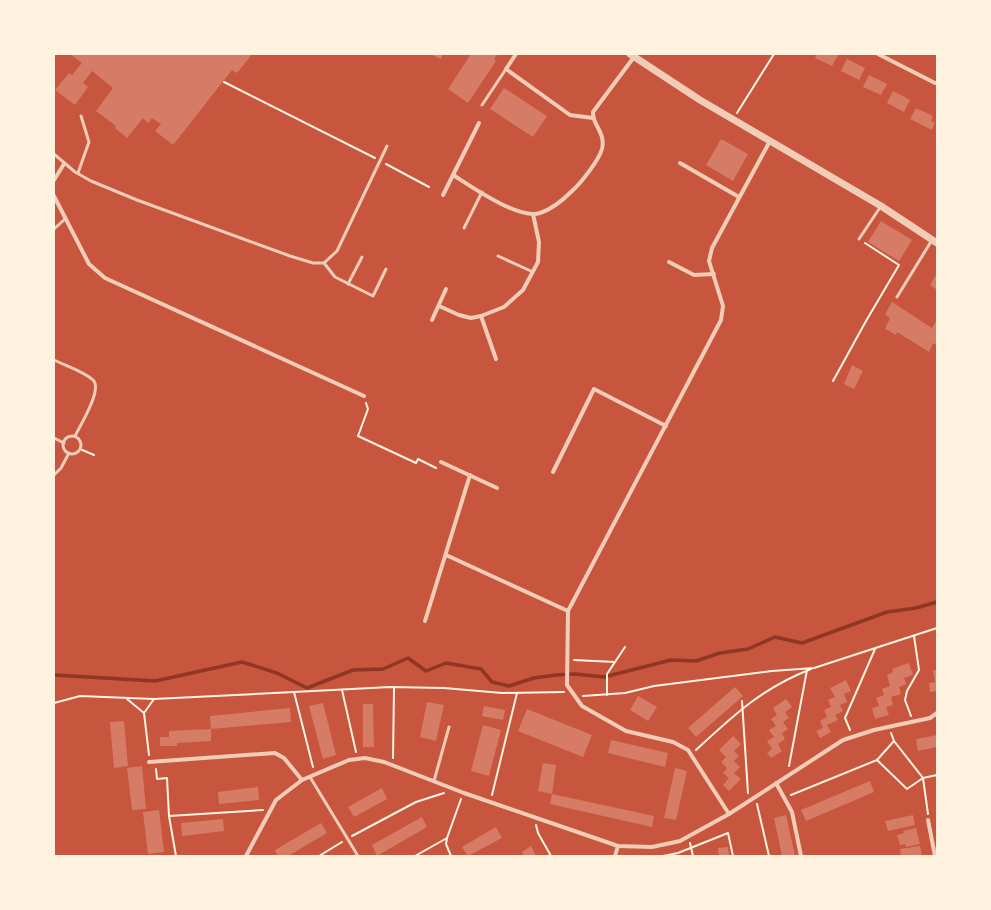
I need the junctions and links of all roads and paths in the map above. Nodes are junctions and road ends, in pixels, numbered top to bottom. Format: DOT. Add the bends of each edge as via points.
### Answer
graph roads {
  1 [pos="516,54"];
  2 [pos="774,54"];
  3 [pos="878,54"];
  4 [pos="632,55"];
  5 [pos="506,69"];
  6 [pos="224,82"];
  7 [pos="935,84"];
  8 [pos="482,105"];
  9 [pos="81,116"];
  10 [pos="593,118"];
  11 [pos="733,119"];
  12 [pos="479,123"];
  13 [pos="770,141"];
  14 [pos="387,146"];
  15 [pos="54,155"];
  16 [pos="380,161"];
  17 [pos="680,163"];
  18 [pos="64,164"];
  19 [pos="78,174"];
  20 [pos="452,176"];
  21 [pos="54,180"];
  22 [pos="429,187"];
  23 [pos="482,192"];
  24 [pos="443,195"];
  25 [pos="54,196"];
  26 [pos="739,197"];
  27 [pos="880,206"];
  28 [pos="533,214"];
  29 [pos="65,219"];
  30 [pos="464,228"];
  31 [pos="54,229"];
  32 [pos="859,239"];
  33 [pos="935,241"];
  34 [pos="498,256"];
  35 [pos="362,257"];
  36 [pos="669,262"];
  37 [pos="324,263"];
  38 [pos="386,270"];
  39 [pos="533,272"];
  40 [pos="714,274"];
  41 [pos="348,284"];
  42 [pos="446,289"];
  43 [pos="897,297"];
  44 [pos="439,306"];
  45 [pos="481,316"];
  46 [pos="432,320"];
  47 [pos="496,359"];
  48 [pos="54,360"];
  49 [pos="833,381"];
  50 [pos="364,396"];
  51 [pos="666,426"];
  52 [pos="75,436"];
  53 [pos="54,438"];
  54 [pos="64,442"];
  55 [pos="80,448"];
  56 [pos="69,453"];
  57 [pos="94,455"];
  58 [pos="441,462"];
  59 [pos="553,472"];
  60 [pos="54,474"];
  61 [pos="470,476"];
  62 [pos="497,488"];
  63 [pos="446,555"];
  64 [pos="568,612"];
  65 [pos="426,621"];
  66 [pos="937,628"];
  67 [pos="914,636"];
  68 [pos="625,647"];
  69 [pos="875,649"];
  70 [pos="567,661"];
  71 [pos="615,662"];
  72 [pos="814,668"];
  73 [pos="807,670"];
  74 [pos="394,688"];
  75 [pos="342,690"];
  76 [pos="294,692"];
  77 [pos="571,692"];
  78 [pos="517,693"];
  79 [pos="607,695"];
  80 [pos="574,696"];
  81 [pos="126,698"];
  82 [pos="154,699"];
  83 [pos="742,701"];
  84 [pos="54,703"];
  85 [pos="743,707"];
  86 [pos="144,713"];
  87 [pos="937,714"];
  88 [pos="913,721"];
  89 [pos="449,727"];
  90 [pos="888,727"];
  91 [pos="852,737"];
  92 [pos="894,741"];
  93 [pos="691,754"];
  94 [pos="357,759"];
  95 [pos="877,760"];
  96 [pos="150,762"];
  97 [pos="155,762"];
  98 [pos="393,766"];
  99 [pos="316,775"];
  100 [pos="937,775"];
  101 [pos="787,776"];
  102 [pos="310,777"];
  103 [pos="923,778"];
  104 [pos="302,780"];
  105 [pos="434,781"];
  106 [pos="776,783"];
  107 [pos="455,789"];
  108 [pos="464,792"];
  109 [pos="756,797"];
  110 [pos="785,798"];
  111 [pos="749,801"];
  112 [pos="490,802"];
  113 [pos="271,809"];
  114 [pos="729,814"];
  115 [pos="169,816"];
  116 [pos="537,818"];
  117 [pos="928,820"];
  118 [pos="689,836"];
  119 [pos="447,838"];
  120 [pos="347,839"];
  121 [pos="618,846"];
  122 [pos="691,847"];
  123 [pos="176,856"];
  124 [pos="246,856"];
  125 [pos="319,856"];
  126 [pos="358,856"];
  127 [pos="415,856"];
  128 [pos="451,856"];
  129 [pos="551,856"];
  130 [pos="615,856"];
  131 [pos="663,856"];
  132 [pos="693,856"];
  133 [pos="733,856"];
  134 [pos="769,856"];
  135 [pos="801,856"];
  136 [pos="935,856"];
  1 -- 5 [label="street"];
  2 -- 11 [label="path"];
  3 -- 7 [label="street"];
  4 -- 10 [label="street" via="593,112"];
  4 -- 11 [label="street"];
  5 -- 8 [label="lane"];
  5 -- 10 [label="street" via="570,115"];
  6 -- 16 [label="path"];
  9 -- 19 [label="lane" via="89,142"];
  10 -- 28 [label="street" via="600,129 602,150 578,186 556,206"];
  11 -- 13 [label="street"];
  12 -- 20 [label="street"];
  13 -- 26 [label="street"];
  13 -- 27 [label="street"];
  14 -- 16 [label="lane"];
  15 -- 18 [label="lane"];
  16 -- 22 [label="path"];
  16 -- 37 [label="lane" via="337,251"];
  17 -- 26 [label="street"];
  18 -- 19 [label="lane"];
  18 -- 21 [label="street"];
  19 -- 37 [label="lane" via="121,194 247,241 313,263"];
  20 -- 23 [label="street"];
  20 -- 24 [label="street"];
  23 -- 28 [label="street" via="523,214"];
  23 -- 30 [label="lane"];
  25 -- 29 [label="street"];
  26 -- 40 [label="street" via="712,248 709,261"];
  27 -- 32 [label="lane"];
  27 -- 33 [label="street"];
  28 -- 39 [label="street" via="539,242 538,262"];
  29 -- 31 [label="lane"];
  29 -- 50 [label="street" via="89,264 105,278"];
  32 -- 49 [label="path" via="899,264"];
  33 -- 43 [label="lane"];
  34 -- 39 [label="lane"];
  35 -- 41 [label="lane"];
  36 -- 40 [label="street" via="694,275"];
  37 -- 41 [label="lane" via="335,277"];
  38 -- 41 [label="lane" via="373,296"];
  39 -- 45 [label="street" via="523,290 504,307"];
  40 -- 51 [label="street" via="723,306 721,320"];
  42 -- 44 [label="street"];
  44 -- 45 [label="street" via="471,318"];
  44 -- 46 [label="street"];
  45 -- 47 [label="street"];
  48 -- 52 [label="lane" via="89,377 97,385 96,394"];
  50 -- 58 [label="path" via="368,409 358,436 416,463 418,459 436,468"];
  51 -- 59 [label="street" via="594,389"];
  51 -- 64 [label="street"];
  52 -- 54 [label="lane" via="67,438"];
  52 -- 55 [label="lane" via="80,440"];
  53 -- 54 [label="lane"];
  54 -- 56 [label="lane" via="64,448"];
  55 -- 56 [label="lane" via="76,453"];
  55 -- 57 [label="path"];
  56 -- 60 [label="lane" via="61,468"];
  58 -- 61 [label="street"];
  61 -- 62 [label="street"];
  61 -- 63 [label="street"];
  63 -- 64 [label="street"];
  63 -- 65 [label="street"];
  64 -- 70 [label="street"];
  66 -- 69 [label="path"];
  67 -- 88 [label="path" via="919,670 905,700"];
  68 -- 71 [label="path"];
  69 -- 72 [label="path"];
  69 -- 91 [label="path" via="845,718"];
  70 -- 71 [label="path"];
  70 -- 77 [label="street" via="567,685"];
  71 -- 79 [label="path" via="606,674"];
  72 -- 73 [label="path"];
  72 -- 79 [label="path" via="654,686"];
  73 -- 85 [label="path" via="786,679"];
  73 -- 101 [label="path"];
  74 -- 75 [label="path"];
  74 -- 78 [label="path"];
  74 -- 98 [label="path"];
  75 -- 76 [label="path"];
  75 -- 94 [label="path"];
  76 -- 82 [label="path"];
  76 -- 99 [label="path"];
  77 -- 78 [label="path"];
  77 -- 80 [label="street"];
  78 -- 112 [label="path"];
  79 -- 80 [label="path"];
  80 -- 93 [label="street" via="582,706 626,731 673,742"];
  81 -- 82 [label="path"];
  81 -- 84 [label="path" via="80,696"];
  81 -- 86 [label="path"];
  82 -- 86 [label="path"];
  83 -- 85 [label="path"];
  85 -- 93 [label="path"];
  85 -- 111 [label="path"];
  86 -- 96 [label="path"];
  87 -- 88 [label="street"];
  88 -- 90 [label="street"];
  89 -- 105 [label="lane"];
  90 -- 91 [label="street"];
  90 -- 92 [label="path"];
  91 -- 101 [label="street" via="827,749"];
  92 -- 95 [label="path"];
  92 -- 103 [label="path"];
  93 -- 114 [label="street"];
  94 -- 98 [label="street" via="384,762"];
  94 -- 99 [label="street"];
  95 -- 103 [label="path" via="907,789"];
  95 -- 110 [label="path"];
  96 -- 97 [label="street"];
  97 -- 104 [label="street" via="275,753 284,758"];
  97 -- 115 [label="path" via="157,779 167,778"];
  98 -- 105 [label="street"];
  99 -- 102 [label="street"];
  100 -- 103 [label="path"];
  101 -- 106 [label="street"];
  102 -- 104 [label="street"];
  102 -- 120 [label="lane"];
  103 -- 117 [label="path"];
  104 -- 113 [label="street" via="276,800"];
  105 -- 107 [label="street"];
  106 -- 109 [label="street"];
  106 -- 110 [label="street"];
  107 -- 108 [label="street"];
  107 -- 120 [label="path" via="416,802"];
  108 -- 112 [label="street"];
  108 -- 119 [label="path"];
  109 -- 111 [label="street"];
  109 -- 134 [label="path"];
  110 -- 135 [label="street" via="792,812"];
  111 -- 114 [label="street"];
  112 -- 116 [label="street"];
  113 -- 115 [label="path"];
  113 -- 124 [label="street"];
  114 -- 118 [label="street"];
  115 -- 123 [label="path"];
  116 -- 121 [label="street"];
  116 -- 129 [label="path" via="536,829"];
  117 -- 136 [label="street"];
  118 -- 121 [label="street" via="680,841 652,847"];
  118 -- 122 [label="path"];
  119 -- 127 [label="path"];
  119 -- 128 [label="path" via="446,844"];
  120 -- 125 [label="path"];
  120 -- 126 [label="lane"];
  121 -- 130 [label="street"];
  122 -- 131 [label="path"];
  122 -- 132 [label="path"];
  122 -- 133 [label="path" via="728,833"];
}
